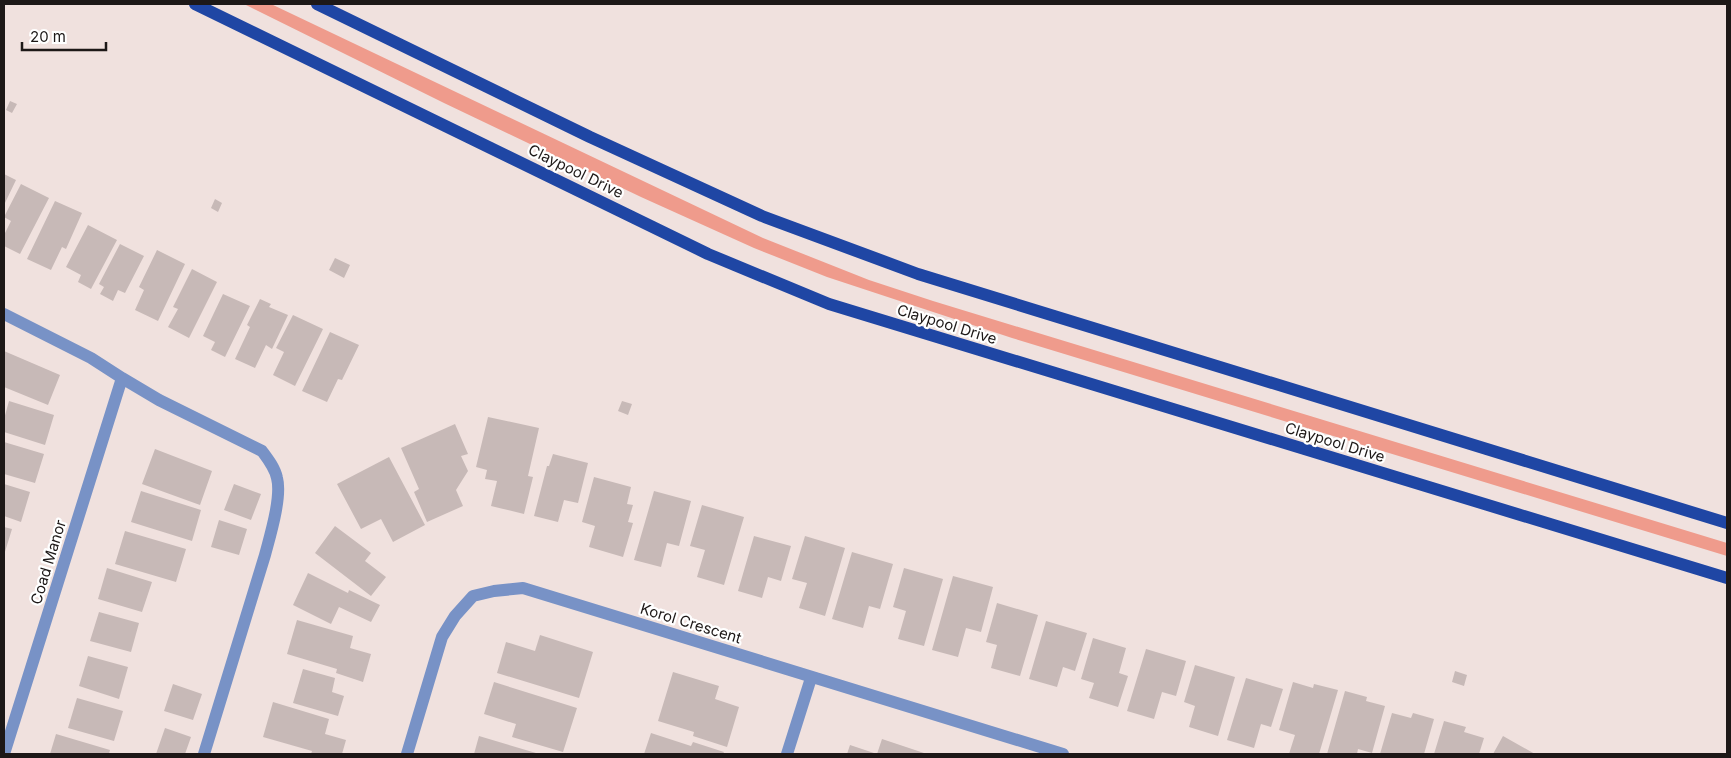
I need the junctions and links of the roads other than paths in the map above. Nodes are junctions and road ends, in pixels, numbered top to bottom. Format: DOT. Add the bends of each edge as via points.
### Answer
graph roads {
  1 [pos="195,4"];
  2 [pos="317,4"];
  3 [pos="4,314"];
  4 [pos="122,378"];
  5 [pos="1727,523"];
  6 [pos="1727,578"];
  7 [pos="811,678"];
  8 [pos="4,754"];
  9 [pos="204,754"];
  10 [pos="406,754"];
  11 [pos="787,754"];
  12 [pos="1064,754"];
  1 -- 6 [label="main road, Claypool Drive" via="708,254 829,304"];
  2 -- 5 [label="main road" via="590,137 762,216 918,274"];
  3 -- 4 [label="street" via="91,358"];
  4 -- 8 [label="street, Coad Manor"];
  4 -- 9 [label="street" via="262,451 278,479 273,524 265,555"];
  7 -- 10 [label="street, Korol Crescent" via="524,588 494,591 473,596 454,616 442,637"];
  7 -- 11 [label="street"];
  7 -- 12 [label="street, Korol Crescent"];
}
